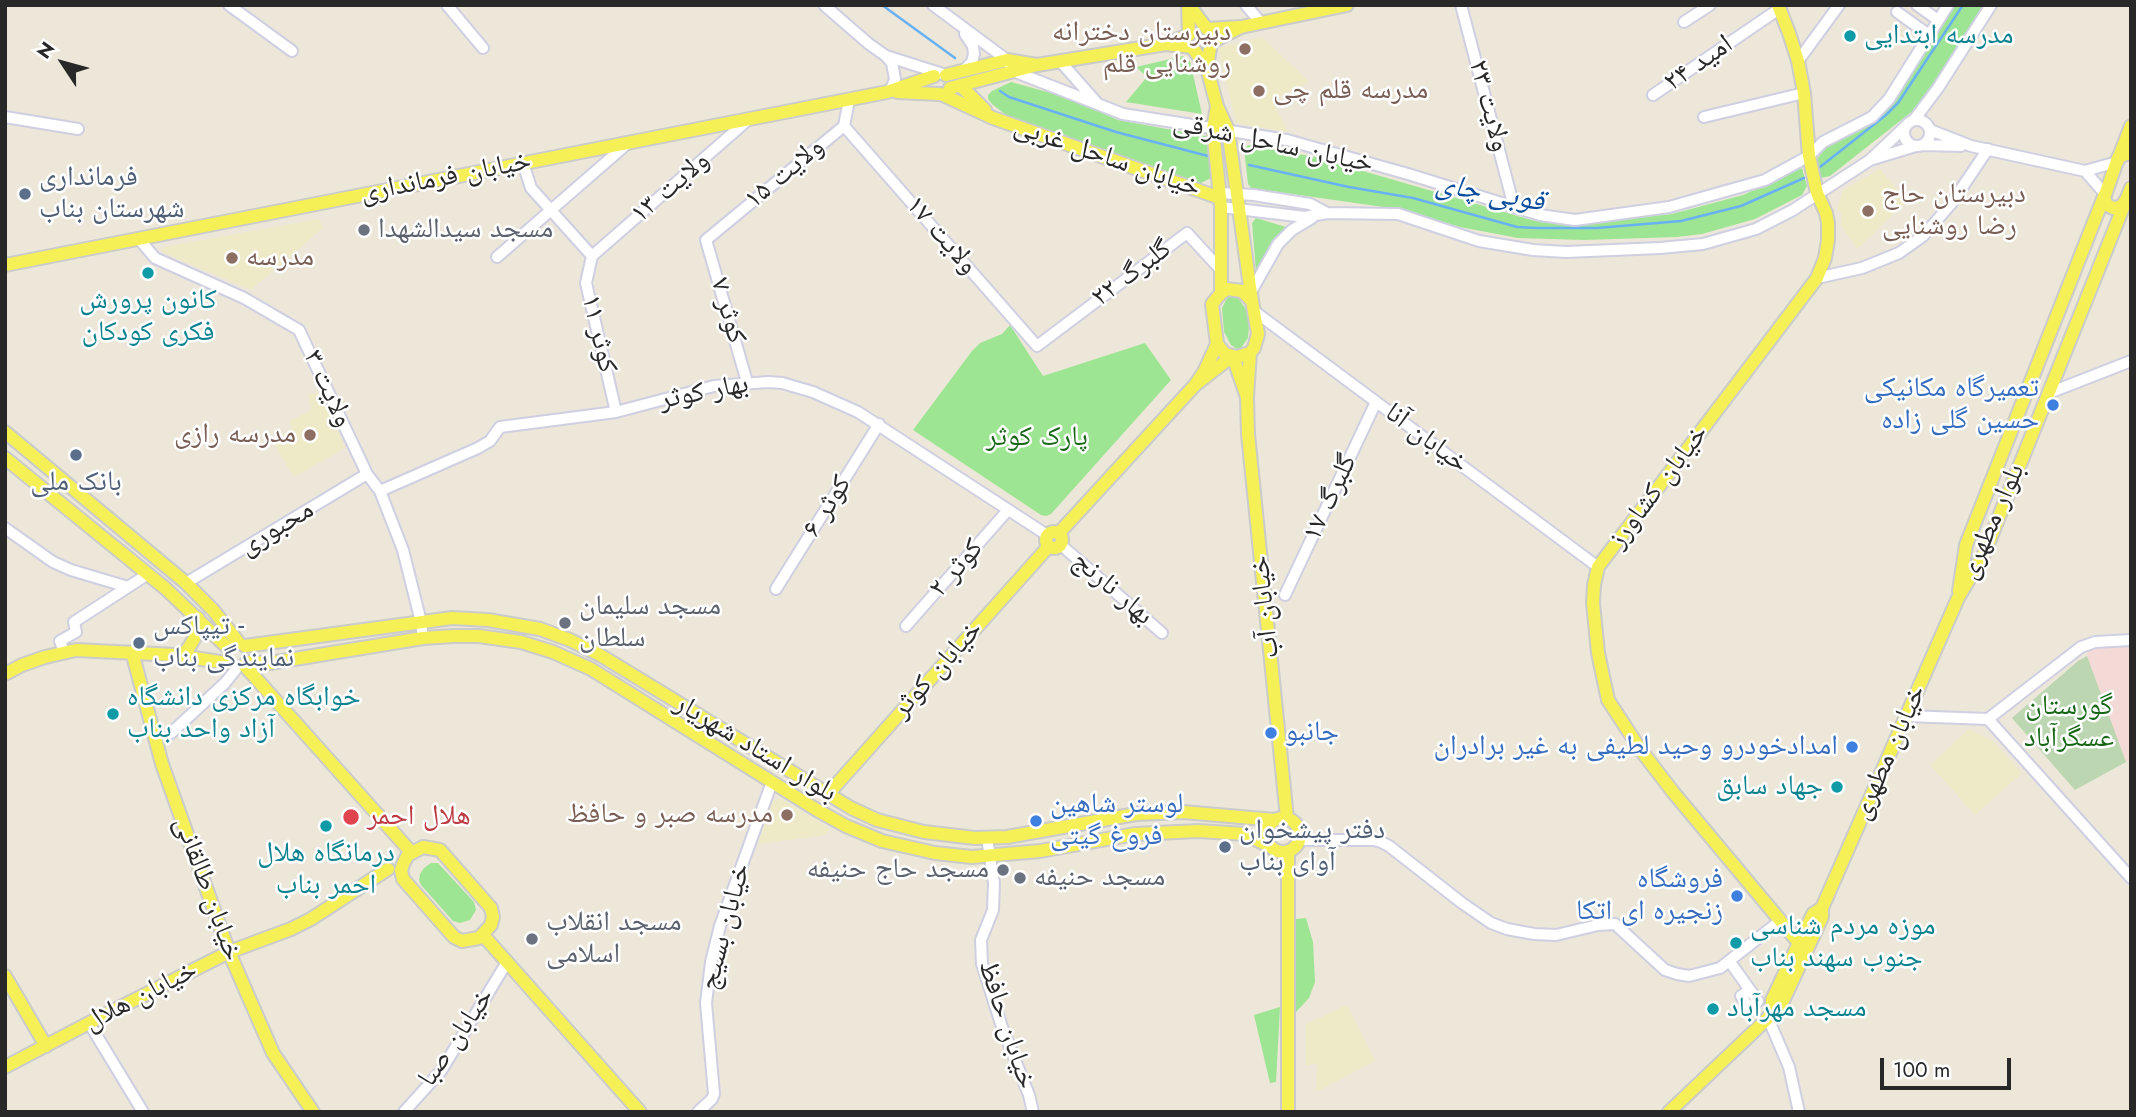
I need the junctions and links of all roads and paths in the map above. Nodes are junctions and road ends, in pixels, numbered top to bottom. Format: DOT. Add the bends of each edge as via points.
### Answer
graph roads {
  1 [pos="229,5"];
  2 [pos="447,5"];
  3 [pos="824,5"];
  4 [pos="933,5"];
  5 [pos="1189,5"];
  6 [pos="1246,5"];
  7 [pos="1347,5"];
  8 [pos="1461,5"];
  9 [pos="1710,5"];
  10 [pos="1839,5"];
  11 [pos="1917,5"];
  12 [pos="1948,5"];
  13 [pos="1991,5"];
  14 [pos="1778,7"];
  15 [pos="1296,10"];
  16 [pos="1897,12"];
  17 [pos="1938,20"];
  18 [pos="954,22"];
  19 [pos="1684,22"];
  20 [pos="1261,23"];
  21 [pos="1241,27"];
  22 [pos="1207,29"];
  23 [pos="1929,35"];
  24 [pos="1190,41"];
  25 [pos="1211,42"];
  26 [pos="483,48"];
  27 [pos="292,51"];
  28 [pos="886,56"];
  29 [pos="1060,61"];
  30 [pos="1798,61"];
  31 [pos="1010,66"];
  32 [pos="1208,68"];
  33 [pos="964,70"];
  34 [pos="944,84"];
  35 [pos="887,92"];
  36 [pos="1804,93"];
  37 [pos="1653,95"];
  38 [pos="849,100"];
  39 [pos="1099,105"];
  40 [pos="1217,106"];
  41 [pos="5,117"];
  42 [pos="1704,117"];
  43 [pos="993,118"];
  44 [pos="749,119"];
  45 [pos="1910,123"];
  46 [pos="844,126"];
  47 [pos="2131,126"];
  48 [pos="78,129"];
  49 [pos="1213,129"];
  50 [pos="1930,130"];
  51 [pos="1228,131"];
  52 [pos="628,143"];
  53 [pos="1920,146"];
  54 [pos="1971,146"];
  55 [pos="1988,149"];
  56 [pos="2131,154"];
  57 [pos="1809,156"];
  58 [pos="1870,160"];
  59 [pos="2117,162"];
  60 [pos="523,163"];
  61 [pos="2085,171"];
  62 [pos="2131,188"];
  63 [pos="1238,193"];
  64 [pos="1817,193"];
  65 [pos="2105,194"];
  66 [pos="1221,199"];
  67 [pos="2128,200"];
  68 [pos="1239,207"];
  69 [pos="1514,207"];
  70 [pos="551,210"];
  71 [pos="1327,213"];
  72 [pos="2089,232"];
  73 [pos="139,239"];
  74 [pos="706,240"];
  75 [pos="2110,240"];
  76 [pos="592,256"];
  77 [pos="497,257"];
  78 [pos="5,265"];
  79 [pos="1221,270"];
  80 [pos="1817,278"];
  81 [pos="1221,292"];
  82 [pos="1252,301"];
  83 [pos="1217,344"];
  84 [pos="1037,346"];
  85 [pos="1250,353"];
  86 [pos="1232,357"];
  87 [pos="2131,361"];
  88 [pos="747,382"];
  89 [pos="1195,385"];
  90 [pos="2049,393"];
  91 [pos="1247,397"];
  92 [pos="1376,402"];
  93 [pos="616,412"];
  94 [pos="879,424"];
  95 [pos="5,432"];
  96 [pos="5,458"];
  97 [pos="367,474"];
  98 [pos="380,491"];
  99 [pos="1008,510"];
  100 [pos="5,528"];
  101 [pos="1970,535"];
  102 [pos="1054,540"];
  103 [pos="1989,542"];
  104 [pos="1598,567"];
  105 [pos="148,574"];
  106 [pos="186,583"];
  107 [pos="128,587"];
  108 [pos="776,589"];
  109 [pos="1285,595"];
  110 [pos="1958,598"];
  111 [pos="198,618"];
  112 [pos="421,622"];
  113 [pos="906,626"];
  114 [pos="1163,633"];
  115 [pos="424,638"];
  116 [pos="2131,640"];
  117 [pos="234,646"];
  118 [pos="64,652"];
  119 [pos="132,652"];
  120 [pos="181,655"];
  121 [pos="270,663"];
  122 [pos="239,665"];
  123 [pos="5,674"];
  124 [pos="262,685"];
  125 [pos="1906,716"];
  126 [pos="1989,719"];
  127 [pos="720,728"];
  128 [pos="171,733"];
  129 [pos="710,743"];
  130 [pos="772,782"];
  131 [pos="828,794"];
  132 [pos="1281,819"];
  133 [pos="987,838"];
  134 [pos="1300,840"];
  135 [pos="1271,847"];
  136 [pos="1288,851"];
  137 [pos="410,853"];
  138 [pos="990,856"];
  139 [pos="388,869"];
  140 [pos="402,874"];
  141 [pos="2131,878"];
  142 [pos="1822,908"];
  143 [pos="1780,921"];
  144 [pos="483,935"];
  145 [pos="1799,943"];
  146 [pos="229,952"];
  147 [pos="1730,961"];
  148 [pos="507,962"];
  149 [pos="5,976"];
  150 [pos="1750,990"];
  151 [pos="1770,1015"];
  152 [pos="89,1023"];
  153 [pos="46,1046"];
  154 [pos="5,1067"];
  155 [pos="143,1112"];
  156 [pos="313,1112"];
  157 [pos="404,1112"];
  158 [pos="640,1112"];
  159 [pos="698,1112"];
  160 [pos="1033,1112"];
  161 [pos="1288,1112"];
  162 [pos="1669,1112"];
  163 [pos="1799,1112"];
  1 -- 27 [label="street"];
  2 -- 26 [label="street"];
  3 -- 28 [label="street"];
  4 -- 18 [label="street"];
  5 -- 22 [label="main road"];
  5 -- 24 [label="main road"];
  6 -- 20 [label="street"];
  7 -- 15 [label="main road"];
  8 -- 69 [label="street, ولایت ۲۳"];
  9 -- 19 [label="street"];
  10 -- 30 [label="street"];
  11 -- 17 [label="street"];
  12 -- 17 [label="street, خیابان ساحل شرقی"];
  13 -- 45 [label="street, خیابان ساحل غربی"];
  14 -- 30 [label="main road, خیابان کشاورز"];
  14 -- 37 [label="street, امید ۲۴"];
  15 -- 20 [label="main road"];
  16 -- 23 [label="street"];
  17 -- 23 [label="street, خیابان ساحل شرقی"];
  18 -- 31 [label="street, خیابان ساحل شرقی"];
  18 -- 33 [label="street" via="973,46 972,62"];
  20 -- 21 [label="main road"];
  21 -- 22 [label="main road"];
  21 -- 25 [label="main road"];
  22 -- 24 [label="main road" via="1192,29"];
  22 -- 25 [label="main road"];
  23 -- 57 [label="street, خیابان ساحل شرقی" via="1889,99 1872,117 1823,142"];
  24 -- 25 [label="main road" via="1202,50"];
  24 -- 29 [label="main road, خیابان فرمانداری"];
  24 -- 32 [label="main road"];
  25 -- 32 [label="main road"];
  28 -- 34 [label="street"];
  28 -- 35 [label="street" via="895,79"];
  29 -- 31 [label="main road, خیابان فرمانداری"];
  29 -- 39 [label="street"];
  30 -- 36 [label="main road, خیابان کشاورز"];
  31 -- 33 [label="main road, خیابان فرمانداری"];
  31 -- 34 [label="main road, خیابان فرمانداری"];
  31 -- 39 [label="street, خیابان ساحل شرقی"];
  32 -- 40 [label="main road"];
  33 -- 34 [label="main road, خیابان فرمانداری"];
  34 -- 35 [label="main road, خیابان فرمانداری"];
  34 -- 43 [label="main road, خیابان ساحل غربی"];
  34 -- 43 [label="main road, خیابان ساحل غربی"];
  35 -- 38 [label="main road, خیابان فرمانداری"];
  36 -- 42 [label="street"];
  36 -- 57 [label="main road, خیابان کشاورز"];
  38 -- 44 [label="main road, خیابان فرمانداری"];
  38 -- 46 [label="street, ولایت ۱۵"];
  39 -- 49 [label="street, خیابان ساحل شرقی" via="1123,114"];
  40 -- 49 [label="main road"];
  40 -- 51 [label="main road"];
  41 -- 48 [label="street"];
  43 -- 66 [label="main road, خیابان ساحل غربی"];
  44 -- 52 [label="main road, خیابان فرمانداری"];
  44 -- 76 [label="street, ولایت ۱۳"];
  45 -- 50 [label="street" via="1922,121"];
  45 -- 53 [label="street" via="1905,137 1909,144"];
  45 -- 58 [label="street, خیابان ساحل غربی"];
  46 -- 74 [label="street, ولایت ۱۵"];
  46 -- 84 [label="street, ولایت ۱۷"];
  47 -- 59 [label="main road"];
  49 -- 51 [label="street, خیابان ساحل شرقی"];
  49 -- 66 [label="main road"];
  50 -- 53 [label="street" via="1930,137"];
  50 -- 54 [label="street"];
  51 -- 63 [label="main road"];
  51 -- 69 [label="street, خیابان ساحل شرقی" via="1287,140"];
  52 -- 60 [label="main road, خیابان فرمانداری"];
  52 -- 70 [label="street"];
  53 -- 54 [label="street, خیابان ساحل غربی"];
  53 -- 58 [label="street, خیابان ساحل غربی"];
  54 -- 55 [label="street"];
  55 -- 61 [label="street"];
  55 -- 80 [label="street" via="1923,236 1899,253 1862,268"];
  56 -- 59 [label="main road"];
  57 -- 64 [label="main road, خیابان کشاورز"];
  57 -- 69 [label="street, خیابان ساحل شرقی" via="1765,180 1669,207 1575,220"];
  58 -- 64 [label="street, خیابان ساحل غربی"];
  59 -- 61 [label="street"];
  59 -- 65 [label="main road, بلوار مطهری"];
  60 -- 70 [label="street" via="531,188"];
  60 -- 73 [label="main road, خیابان فرمانداری"];
  61 -- 65 [label="street"];
  62 -- 67 [label="main road, بلوار مطهری"];
  63 -- 66 [label="street, خیابان ساحل غربی"];
  63 -- 68 [label="main road"];
  63 -- 71 [label="street, خیابان ساحل غربی" via="1310,204"];
  64 -- 71 [label="street, خیابان ساحل غربی" via="1756,229 1703,244 1566,252 1479,241 1398,214"];
  64 -- 80 [label="main road, خیابان کشاورز" via="1829,231"];
  65 -- 67 [label="main road" via="2107,205 2113,208"];
  65 -- 72 [label="main road, بلوار مطهری"];
  66 -- 68 [label="street, خیابان ساحل غربی"];
  66 -- 79 [label="main road"];
  67 -- 75 [label="main road, بلوار مطهری"];
  68 -- 71 [label="street, خیابان ساحل غربی" via="1305,216"];
  68 -- 82 [label="main road"];
  70 -- 76 [label="street"];
  70 -- 77 [label="street"];
  71 -- 82 [label="street" via="1301,223 1285,236 1270,257"];
  72 -- 75 [label="main road" via="2105,227"];
  72 -- 101 [label="main road, بلوار مطهری"];
  73 -- 78 [label="main road, خیابان فرمانداری"];
  73 -- 97 [label="street, ولایت ۳" via="155,258 244,298 299,330"];
  74 -- 88 [label="street, کوثر ۷"];
  75 -- 90 [label="main road, بلوار مطهری"];
  76 -- 93 [label="street, کوثر ۱۱" via="586,282"];
  79 -- 81 [label="main road"];
  79 -- 84 [label="street, گلبرگ ۲۲" via="1187,233"];
  80 -- 104 [label="main road, خیابان کشاورز"];
  81 -- 82 [label="main road" via="1235,289"];
  81 -- 83 [label="main road" via="1212,309"];
  82 -- 85 [label="main road" via="1257,341"];
  82 -- 92 [label="street, خیابان آنا"];
  83 -- 86 [label="main road"];
  83 -- 89 [label="main road, خیابان کوثر"];
  85 -- 86 [label="main road"];
  85 -- 91 [label="main road, خیابان آب"];
  86 -- 89 [label="main road, خیابان کوثر"];
  86 -- 91 [label="main road, خیابان آب"];
  87 -- 90 [label="street"];
  88 -- 93 [label="street, بهار کوثر" via="700,388"];
  88 -- 94 [label="street, بهار کوثر" via="797,387"];
  89 -- 102 [label="main road, خیابان کوثر"];
  90 -- 103 [label="main road, بلوار مطهری"];
  91 -- 132 [label="main road, خیابان آب"];
  92 -- 104 [label="street, خیابان آنا"];
  92 -- 109 [label="street, گلبرگ ۱۷"];
  93 -- 98 [label="street, بهار کوثر" via="500,427 478,448"];
  94 -- 99 [label="street, بهار کوثر"];
  94 -- 108 [label="street, کوثر ۶"];
  95 -- 106 [label="main road"];
  96 -- 105 [label="main road"];
  97 -- 98 [label="street, ولایت ۳"];
  97 -- 106 [label="street, محبوری"];
  98 -- 112 [label="street, ولایت ۳" via="403,550"];
  99 -- 102 [label="street, بهار کوثر"];
  99 -- 113 [label="street, کوثر ۲"];
  100 -- 107 [label="street" via="53,562"];
  101 -- 103 [label="main road" via="1969,541 1977,549"];
  101 -- 110 [label="main road, بلوار مطهری"];
  102 -- 114 [label="street, بهار نارنج"];
  102 -- 131 [label="main road, خیابان کوثر"];
  103 -- 110 [label="main road, بلوار مطهری"];
  104 -- 143 [label="main road, خیابان کشاورز" via="1593,603 1608,700 1673,792"];
  105 -- 107 [label="street"];
  105 -- 111 [label="main road"];
  106 -- 117 [label="main road" via="229,628"];
  107 -- 118 [label="street" via="74,622 76,632 60,641"];
  110 -- 125 [label="main road, خیابان مطهری"];
  111 -- 117 [label="main road"];
  111 -- 120 [label="main road" via="194,639"];
  112 -- 115 [label="street, ولایت ۳"];
  112 -- 117 [label="main road, بلوار استاد شهریار"];
  112 -- 127 [label="main road, بلوار استاد شهریار" via="465,618 556,634 600,655"];
  115 -- 121 [label="main road, بلوار استاد شهریار"];
  115 -- 129 [label="main road, بلوار استاد شهریار" via="479,636 554,652 591,669"];
  116 -- 126 [label="street" via="2081,647"];
  117 -- 120 [label="main road, بلوار استاد شهریار"];
  117 -- 122 [label="main road" via="248,651"];
  117 -- 122 [label="main road" via="223,657"];
  118 -- 119 [label="main road"];
  118 -- 123 [label="main road"];
  119 -- 120 [label="main road"];
  119 -- 146 [label="main road, خیابان طالقانی" via="162,764"];
  120 -- 122 [label="main road, بلوار استاد شهریار"];
  121 -- 122 [label="main road, بلوار استاد شهریار"];
  121 -- 124 [label="street" via="262,673"];
  122 -- 124 [label="main road"];
  122 -- 128 [label="street"];
  124 -- 137 [label="main road"];
  125 -- 126 [label="street"];
  125 -- 142 [label="main road, خیابان مطهری"];
  126 -- 141 [label="street"];
  127 -- 129 [label="street"];
  127 -- 131 [label="main road, بلوار استاد شهریار"];
  129 -- 130 [label="main road, بلوار استاد شهریار"];
  130 -- 138 [label="main road, بلوار استاد شهریار" via="833,819 883,841 935,853"];
  130 -- 159 [label="street, خیابان بسیج" via="711,962 706,1003 714,1094"];
  131 -- 133 [label="main road, بلوار استاد شهریار" via="894,825"];
  132 -- 133 [label="main road, بلوار استاد شهریار" via="1184,812 1136,814"];
  132 -- 134 [label="main road" via="1297,824"];
  132 -- 135 [label="main road" via="1271,823 1266,832"];
  133 -- 138 [label="street, خیابان حافظ"];
  134 -- 136 [label="main road"];
  134 -- 147 [label="street" via="1385,844 1490,923 1507,929 1556,935 1615,924 1665,970 1689,976"];
  135 -- 136 [label="main road"];
  135 -- 138 [label="main road, بلوار استاد شهریار" via="1245,834 1178,831"];
  136 -- 161 [label="main road"];
  137 -- 139 [label="street"];
  137 -- 140 [label="main road"];
  137 -- 144 [label="main road" via="423,847 440,849 491,908 491,925"];
  138 -- 160 [label="street, خیابان حافظ" via="993,911 981,940 982,964"];
  139 -- 140 [label="street"];
  139 -- 146 [label="main road, خیابان هلال" via="301,924"];
  140 -- 144 [label="main road" via="454,937 471,941"];
  142 -- 145 [label="main road, خیابان مطهری"];
  142 -- 151 [label="main road, خیابان مطهری" via="1822,917 1781,1005"];
  143 -- 145 [label="main road, خیابان کشاورز"];
  143 -- 147 [label="street"];
  144 -- 148 [label="main road"];
  145 -- 151 [label="main road, خیابان مطهری" via="1772,1000"];
  146 -- 152 [label="main road, خیابان هلال"];
  146 -- 156 [label="main road, خیابان طالقانی" via="273,1053"];
  147 -- 150 [label="street"];
  148 -- 157 [label="street, خیابان صبا" via="441,1070"];
  148 -- 158 [label="main road"];
  149 -- 153 [label="main road"];
  151 -- 162 [label="main road, خیابان مطهری"];
  151 -- 163 [label="street"];
  152 -- 153 [label="main road, خیابان هلال"];
  152 -- 155 [label="street"];
  153 -- 154 [label="main road, خیابان هلال"];
}
